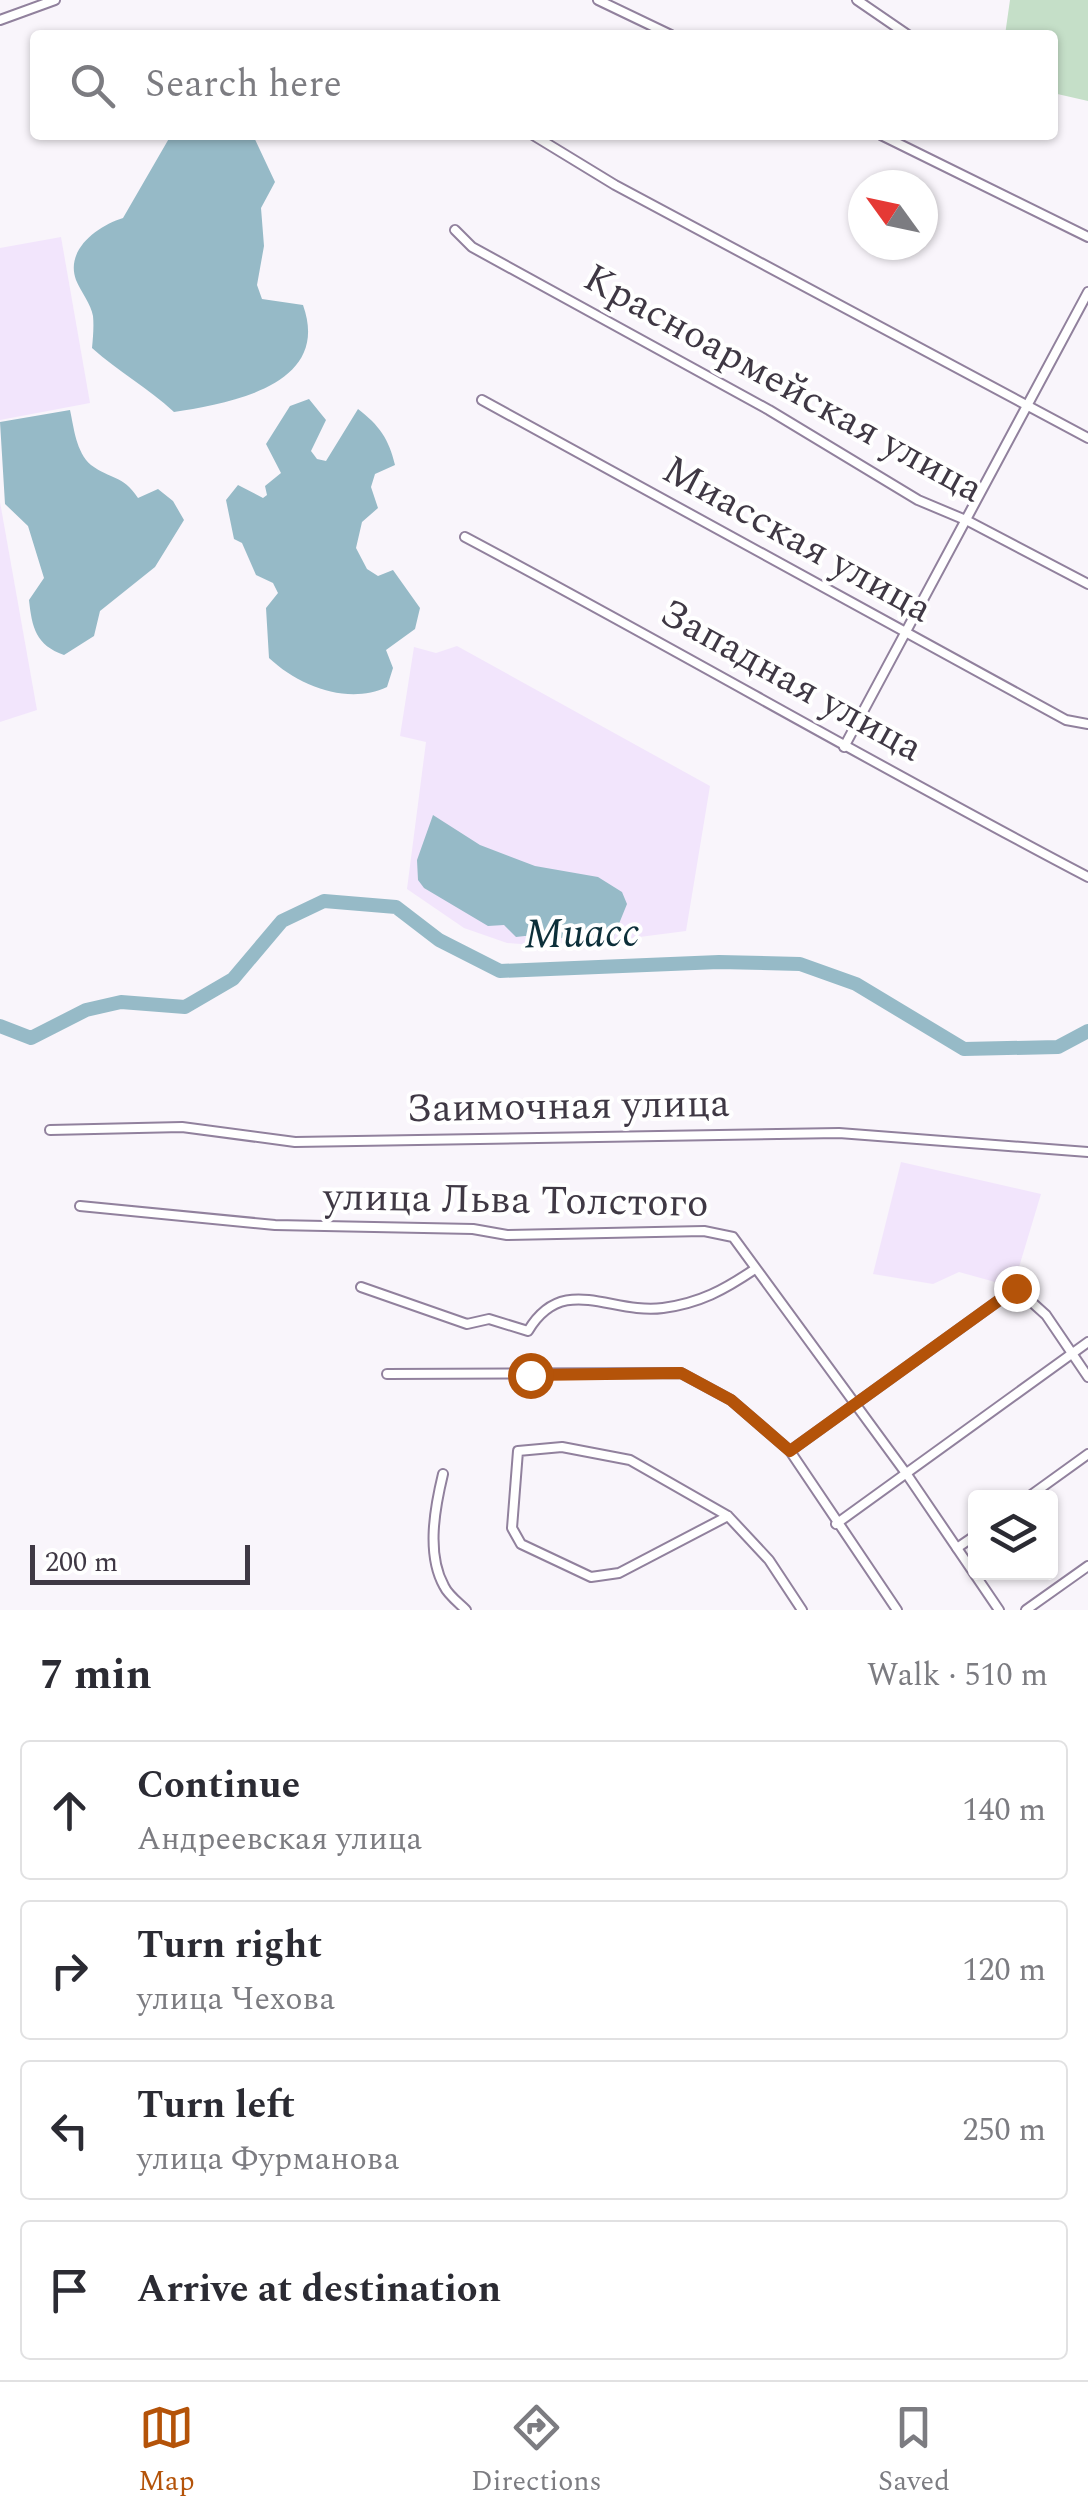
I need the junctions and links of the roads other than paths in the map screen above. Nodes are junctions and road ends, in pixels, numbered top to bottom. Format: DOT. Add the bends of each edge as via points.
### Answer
graph roads {
  1 [pos="56,0"];
  2 [pos="598,0"];
  3 [pos="858,0"];
  4 [pos="0,20"];
  5 [pos="661,30"];
  6 [pos="901,30"];
  7 [pos="541,140"];
  8 [pos="892,140"];
  9 [pos="455,230"];
  10 [pos="1088,237"];
  11 [pos="1088,292"];
  12 [pos="482,400"];
  13 [pos="1029,405"];
  14 [pos="1088,438"];
  15 [pos="968,521"];
  16 [pos="464,537"];
  17 [pos="1088,584"];
  18 [pos="904,634"];
  19 [pos="1088,724"];
  20 [pos="844,747"];
  21 [pos="1088,876"];
  22 [pos="50,1130"];
  23 [pos="1088,1152"];
  24 [pos="80,1206"];
  25 [pos="755,1269"];
  26 [pos="361,1287"];
  27 [pos="1088,1342"];
  28 [pos="1072,1354"];
  29 [pos="387,1374"];
  30 [pos="1088,1377"];
  31 [pos="856,1406"];
  32 [pos="790,1451"];
  33 [pos="1088,1454"];
  34 [pos="443,1474"];
  35 [pos="908,1476"];
  36 [pos="1039,1490"];
  37 [pos="728,1516"];
  38 [pos="836,1524"];
  39 [pos="968,1540"];
  40 [pos="957,1548"];
  41 [pos="1088,1566"];
  42 [pos="466,1610"];
  43 [pos="802,1610"];
  44 [pos="897,1610"];
  45 [pos="999,1610"];
  46 [pos="1026,1610"];
  1 -- 4 [label="street"];
  2 -- 5 [label="street"];
  3 -- 6 [label="street"];
  7 -- 13 [label="street"];
  8 -- 10 [label="street"];
  9 -- 15 [label="street, Красноармейская улица" via="472,247 918,500"];
  11 -- 13 [label="street"];
  12 -- 18 [label="street, Миасская улица"];
  13 -- 14 [label="street"];
  13 -- 15 [label="street"];
  15 -- 17 [label="street, Красноармейская улица"];
  15 -- 18 [label="street"];
  16 -- 20 [label="street, Западная улица"];
  18 -- 19 [label="street, Миасская улица" via="1066,720"];
  18 -- 20 [label="street"];
  20 -- 21 [label="street, Западная улица"];
  22 -- 23 [label="street, Заимочная улица" via="182,1128 294,1142 839,1132"];
  24 -- 25 [label="street, улица Льва Толстого" via="275,1225 507,1235 704,1231 733,1237"];
  25 -- 26 [label="street" via="710,1298 658,1309 556,1302 528,1331 489,1320 467,1324"];
  25 -- 31 [label="street, улица Льва Толстого"];
  27 -- 28 [label="street"];
  28 -- 30 [label="street"];
  28 -- 31 [label="street" via="1046,1315 1016,1288"];
  28 -- 35 [label="street"];
  29 -- 32 [label="street" via="681,1373 731,1400"];
  31 -- 32 [label="street"];
  31 -- 35 [label="street, улица Льва Толстого"];
  32 -- 38 [label="street"];
  33 -- 36 [label="street"];
  34 -- 42 [label="street" via="435,1549 444,1586"];
  35 -- 38 [label="street"];
  35 -- 40 [label="street, улица Льва Толстого"];
  37 -- 37 [label="street" via="630,1460 562,1447 518,1450 512,1528 521,1544 591,1577 619,1572"];
  37 -- 43 [label="street"];
  38 -- 44 [label="street"];
  39 -- 40 [label="street"];
  40 -- 45 [label="street, улица Льва Толстого"];
  41 -- 46 [label="street"];
}
